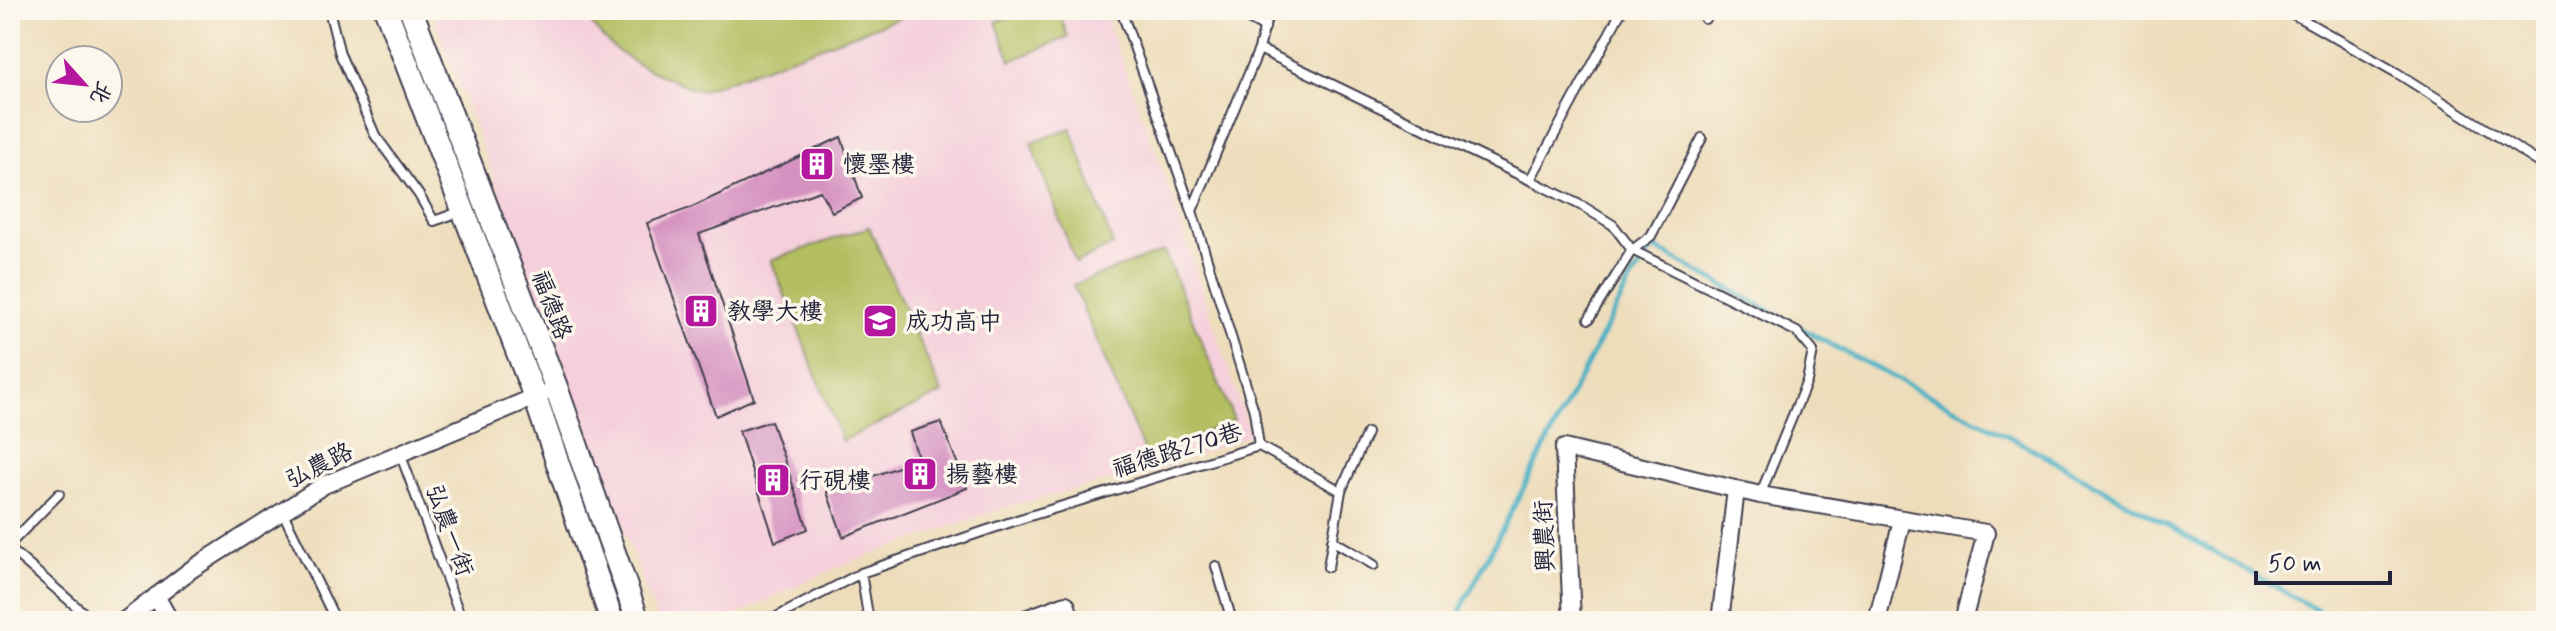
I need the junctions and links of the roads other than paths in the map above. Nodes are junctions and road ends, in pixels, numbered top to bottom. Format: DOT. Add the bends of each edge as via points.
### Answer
graph roads {
  1 [pos="329,10"];
  2 [pos="386,10"];
  3 [pos="411,10"];
  4 [pos="1121,10"];
  5 [pos="1232,10"];
  6 [pos="1269,10"];
  7 [pos="1622,10"];
  8 [pos="2286,10"];
  9 [pos="1265,28"];
  10 [pos="1259,49"];
  11 [pos="1702,138"];
  12 [pos="2546,167"];
  13 [pos="1530,180"];
  14 [pos="462,211"];
  15 [pos="1192,211"];
  16 [pos="1632,250"];
  17 [pos="1589,319"];
  18 [pos="556,387"];
  19 [pos="535,397"];
  20 [pos="1367,433"];
  21 [pos="1259,446"];
  22 [pos="400,452"];
  23 [pos="1736,490"];
  24 [pos="1341,491"];
  25 [pos="59,494"];
  26 [pos="1760,495"];
  27 [pos="282,511"];
  28 [pos="1902,520"];
  29 [pos="1332,540"];
  30 [pos="10,547"];
  31 [pos="1374,565"];
  32 [pos="1216,566"];
  33 [pos="1328,567"];
  34 [pos="861,573"];
  35 [pos="156,596"];
  36 [pos="93,621"];
  37 [pos="124,621"];
  38 [pos="170,621"];
  39 [pos="336,621"];
  40 [pos="462,621"];
  41 [pos="612,621"];
  42 [pos="638,621"];
  43 [pos="769,621"];
  44 [pos="869,621"];
  45 [pos="1020,621"];
  46 [pos="1072,621"];
  47 [pos="1232,621"];
  48 [pos="1572,621"];
  49 [pos="1720,621"];
  50 [pos="1877,621"];
  51 [pos="1963,621"];
  1 -- 14 [label="lane" via="340,54 375,135 434,221"];
  2 -- 14 [label="street, 福德路"];
  3 -- 18 [label="street, 福德路"];
  4 -- 15 [label="lane, 福德路270巷"];
  5 -- 9 [label="lane"];
  6 -- 9 [label="lane"];
  7 -- 13 [label="lane"];
  8 -- 12 [label="lane"];
  9 -- 10 [label="lane"];
  10 -- 13 [label="lane"];
  10 -- 15 [label="lane"];
  11 -- 16 [label="lane" via="1651,236"];
  13 -- 16 [label="lane" via="1613,225"];
  14 -- 19 [label="street, 福德路"];
  15 -- 21 [label="lane, 福德路270巷" via="1254,411"];
  16 -- 17 [label="lane"];
  16 -- 26 [label="lane" via="1797,332 1813,351 1807,381"];
  18 -- 19 [label="street, 弘農路"];
  18 -- 42 [label="street, 福德路"];
  19 -- 22 [label="street, 弘農路"];
  19 -- 41 [label="street, 福德路"];
  20 -- 24 [label="lane"];
  21 -- 24 [label="lane"];
  21 -- 34 [label="lane, 福德路270巷"];
  22 -- 27 [label="street, 弘農路" via="324,485"];
  22 -- 40 [label="lane, 弘農一街"];
  23 -- 26 [label="street"];
  23 -- 48 [label="street, 興農街" via="1564,448"];
  23 -- 49 [label="street"];
  24 -- 29 [label="lane"];
  25 -- 30 [label="lane"];
  26 -- 28 [label="street"];
  27 -- 35 [label="street, 弘農路"];
  27 -- 39 [label="lane"];
  28 -- 50 [label="street"];
  28 -- 51 [label="street" via="1986,533"];
  29 -- 31 [label="lane"];
  29 -- 33 [label="lane"];
  30 -- 36 [label="lane"];
  32 -- 47 [label="lane"];
  34 -- 43 [label="lane, 福德路270巷"];
  34 -- 44 [label="lane"];
  35 -- 37 [label="street, 弘農路"];
  35 -- 38 [label="street"];
  45 -- 46 [label="street" via="1066,604"];
}
